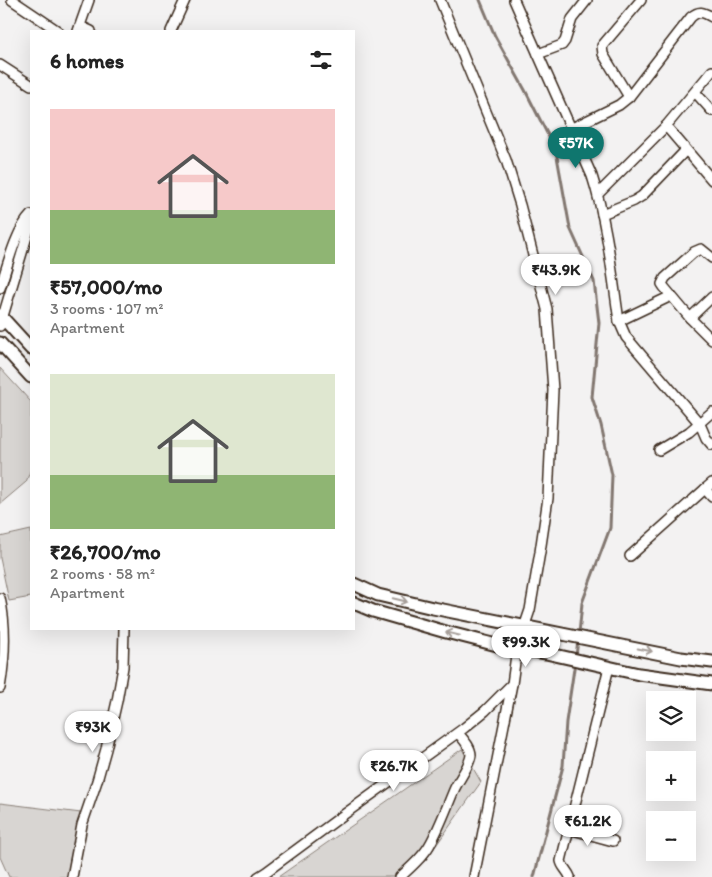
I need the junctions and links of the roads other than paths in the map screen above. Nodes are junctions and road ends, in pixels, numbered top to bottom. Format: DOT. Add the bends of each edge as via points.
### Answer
graph roads {
  1 [pos="12,0"];
  2 [pos="89,0"];
  3 [pos="186,0"];
  4 [pos="440,0"];
  5 [pos="514,0"];
  6 [pos="587,0"];
  7 [pos="641,0"];
  8 [pos="712,17"];
  9 [pos="79,29"];
  10 [pos="57,30"];
  11 [pos="171,30"];
  12 [pos="538,54"];
  13 [pos="0,65"];
  14 [pos="712,71"];
  15 [pos="30,85"];
  16 [pos="695,92"];
  17 [pos="629,97"];
  18 [pos="712,111"];
  19 [pos="666,126"];
  20 [pos="570,129"];
  21 [pos="686,150"];
  22 [pos="712,180"];
  23 [pos="598,194"];
  24 [pos="602,214"];
  25 [pos="30,216"];
  26 [pos="30,230"];
  27 [pos="27,249"];
  28 [pos="712,258"];
  29 [pos="0,288"];
  30 [pos="671,296"];
  31 [pos="712,296"];
  32 [pos="690,318"];
  33 [pos="1,320"];
  34 [pos="619,321"];
  35 [pos="712,340"];
  36 [pos="0,343"];
  37 [pos="30,349"];
  38 [pos="30,376"];
  39 [pos="712,412"];
  40 [pos="700,424"];
  41 [pos="712,445"];
  42 [pos="659,450"];
  43 [pos="708,486"];
  44 [pos="712,497"];
  45 [pos="630,556"];
  46 [pos="355,584"];
  47 [pos="0,598"];
  48 [pos="355,603"];
  49 [pos="524,627"];
  50 [pos="124,630"];
  51 [pos="518,648"];
  52 [pos="712,662"];
  53 [pos="609,668"];
  54 [pos="512,684"];
  55 [pos="712,684"];
  56 [pos="0,688"];
  57 [pos="458,733"];
  58 [pos="569,829"];
  59 [pos="613,841"];
  60 [pos="72,877"];
  61 [pos="258,877"];
  62 [pos="400,877"];
  63 [pos="474,877"];
  64 [pos="570,877"];
  1 -- 10 [label="street"];
  2 -- 9 [label="street"];
  3 -- 11 [label="street"];
  4 -- 49 [label="street" via="506,160 547,309 553,390 548,498 530,610"];
  5 -- 12 [label="street"];
  6 -- 12 [label="street" via="572,19 566,41"];
  7 -- 17 [label="street" via="602,46 603,54"];
  8 -- 17 [label="street" via="702,12 691,17"];
  12 -- 20 [label="street"];
  13 -- 15 [label="street"];
  14 -- 16 [label="street"];
  16 -- 18 [label="street"];
  16 -- 19 [label="street"];
  17 -- 20 [label="street"];
  19 -- 21 [label="street"];
  19 -- 23 [label="street"];
  20 -- 23 [label="street"];
  21 -- 22 [label="street"];
  21 -- 24 [label="street" via="642,196"];
  23 -- 24 [label="street"];
  24 -- 34 [label="street"];
  25 -- 29 [label="street" via="19,235"];
  26 -- 27 [label="street"];
  27 -- 33 [label="street"];
  28 -- 30 [label="street" via="702,249 694,252 663,280 662,284"];
  30 -- 32 [label="street"];
  30 -- 34 [label="street"];
  31 -- 32 [label="street"];
  32 -- 35 [label="street"];
  33 -- 37 [label="main road"];
  34 -- 40 [label="street" via="626,337"];
  36 -- 38 [label="main road"];
  39 -- 40 [label="street"];
  40 -- 41 [label="street"];
  40 -- 42 [label="street"];
  43 -- 44 [label="street"];
  43 -- 45 [label="street"];
  46 -- 49 [label="main road, one-way" via="378,595"];
  47 -- 56 [label="street" via="5,649"];
  51 -- 48 [label="main road, one-way" via="446,632"];
  49 -- 51 [label="street"];
  49 -- 52 [label="main road, one-way"];
  50 -- 60 [label="street" via="123,667 117,701 97,782 82,825"];
  51 -- 53 [label="main road"];
  51 -- 54 [label="street"];
  53 -- 55 [label="main road"];
  53 -- 58 [label="street"];
  54 -- 57 [label="street" via="485,712"];
  54 -- 63 [label="street"];
  57 -- 61 [label="street"];
  57 -- 62 [label="street" via="469,748 468,763 428,848"];
  58 -- 59 [label="street"];
  58 -- 64 [label="street" via="562,865"];
}
